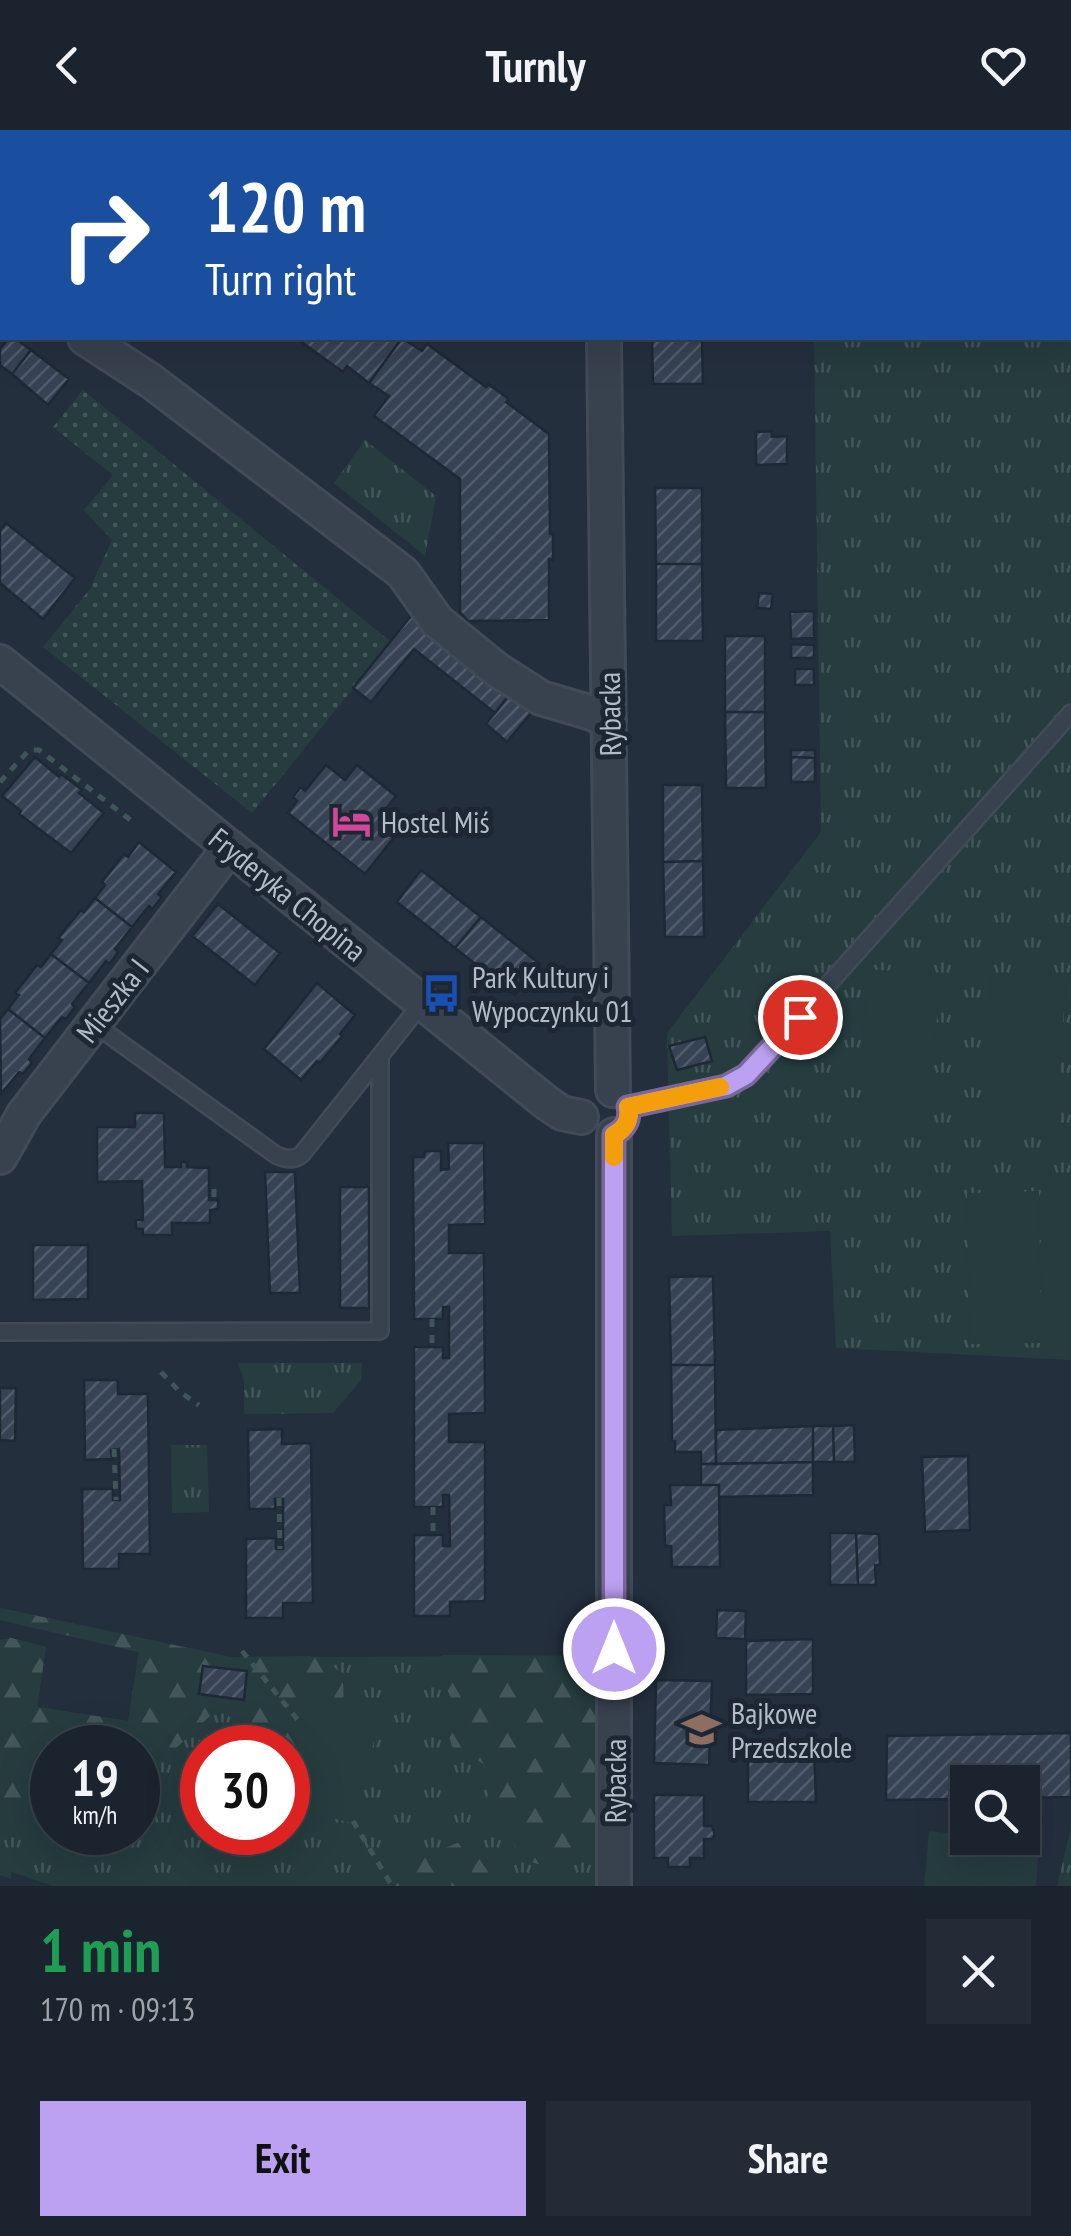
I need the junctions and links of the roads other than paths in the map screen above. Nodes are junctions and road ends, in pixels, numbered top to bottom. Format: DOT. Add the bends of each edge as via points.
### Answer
graph roads {
  1 [pos="87,340"];
  2 [pos="604,340"];
  3 [pos="0,662"];
  4 [pos="1071,713"];
  5 [pos="609,721"];
  6 [pos="230,847"];
  7 [pos="423,1002"];
  8 [pos="94,1024"];
  9 [pos="380,1056"];
  10 [pos="618,1111"];
  11 [pos="0,1157"];
  12 [pos="0,1332"];
  13 [pos="614,1886"];
  1 -- 5 [label="street" via="151,380 402,573 437,622 496,669 542,698"];
  2 -- 5 [label="street, Rybacka"];
  3 -- 6 [label="street, Fryderyka Chopina"];
  4 -- 10 [label="lane" via="746,1075 726,1086"];
  5 -- 10 [label="street, Rybacka"];
  6 -- 7 [label="street, Fryderyka Chopina"];
  6 -- 8 [label="street, Mieszka I"];
  7 -- 9 [label="lane"];
  7 -- 10 [label="street, Fryderyka Chopina" via="552,1107 581,1117 582,1105 600,1089"];
  8 -- 9 [label="lane" via="290,1159 302,1154"];
  8 -- 11 [label="street, Mieszka I" via="24,1114"];
  9 -- 12 [label="lane" via="380,1330"];
  10 -- 13 [label="street, Rybacka"];
}
